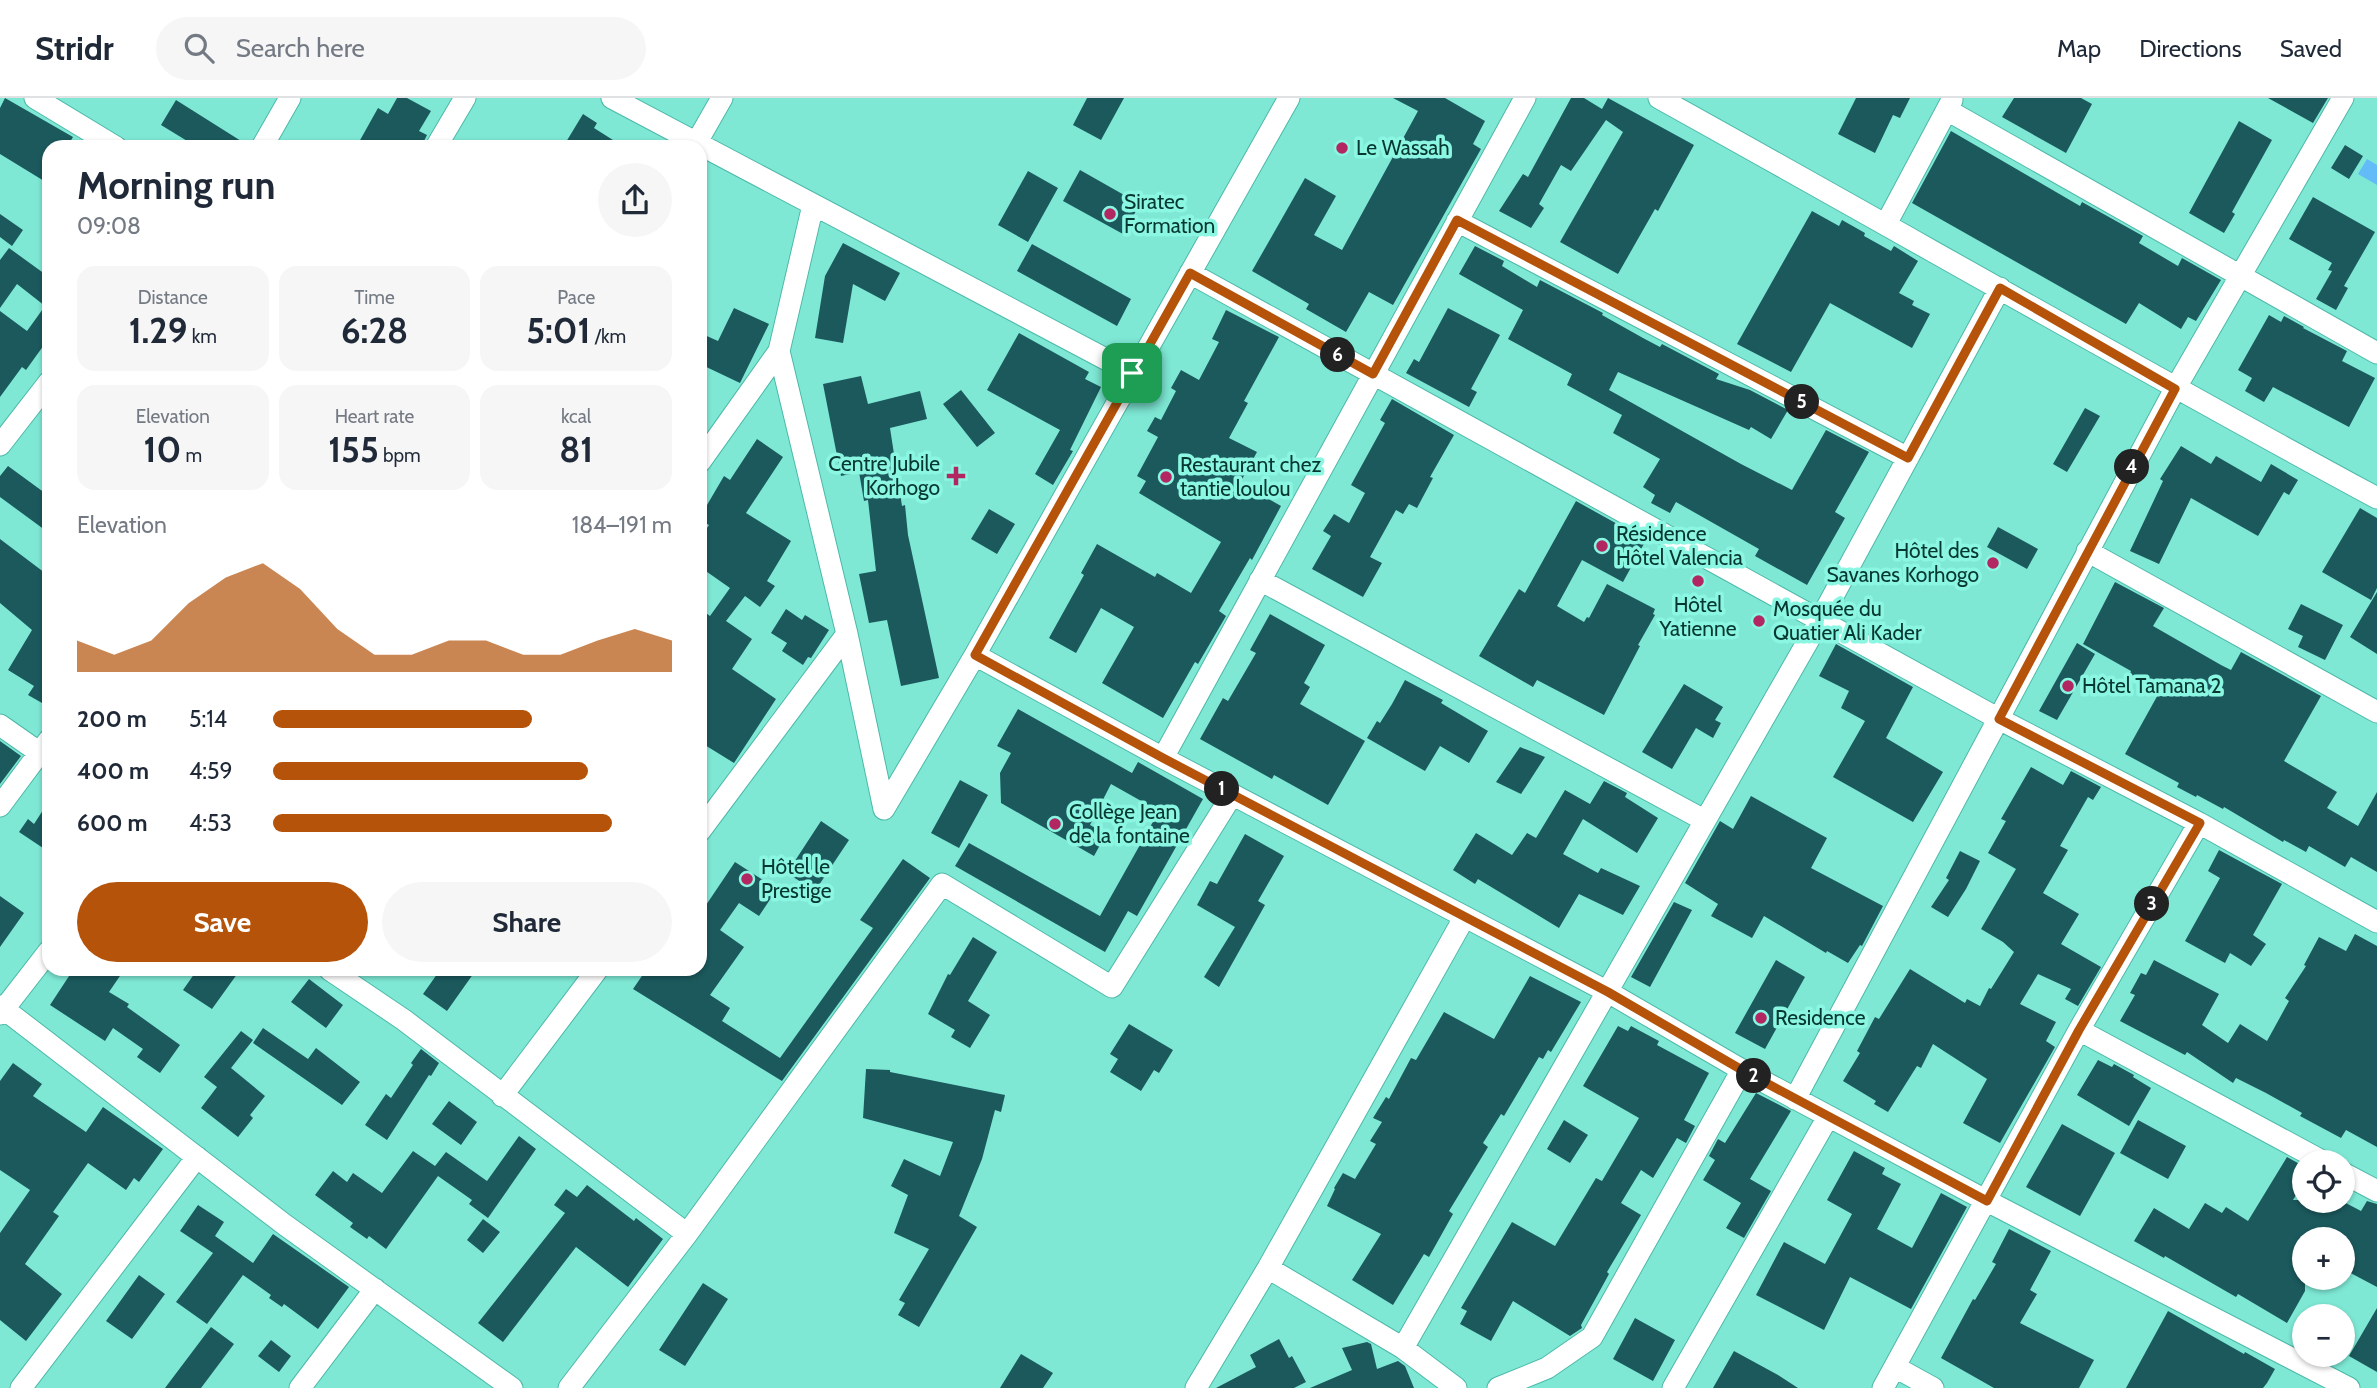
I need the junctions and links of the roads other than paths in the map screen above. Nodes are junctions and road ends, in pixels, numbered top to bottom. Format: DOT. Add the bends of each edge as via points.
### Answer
graph roads {
  1 [pos="35,98"];
  2 [pos="290,98"];
  3 [pos="465,98"];
  4 [pos="612,98"];
  5 [pos="722,98"];
  6 [pos="1289,98"];
  7 [pos="1525,98"];
  8 [pos="1659,98"];
  9 [pos="2343,98"];
  10 [pos="1950,104"];
  11 [pos="104,140"];
  12 [pos="266,140"];
  13 [pos="440,140"];
  14 [pos="686,140"];
  15 [pos="698,140"];
  16 [pos="707,151"];
  17 [pos="813,205"];
  18 [pos="1457,220"];
  19 [pos="1886,224"];
  20 [pos="1190,273"];
  21 [pos="2241,276"];
  22 [pos="2000,288"];
  23 [pos="779,351"];
  24 [pos="2377,353"];
  25 [pos="1132,373"];
  26 [pos="1373,374"];
  27 [pos="2175,389"];
  28 [pos="42,391"];
  29 [pos="0,445"];
  30 [pos="707,453"];
  31 [pos="1908,458"];
  32 [pos="2377,498"];
  33 [pos="2087,551"];
  34 [pos="1261,580"];
  35 [pos="1820,620"];
  36 [pos="847,634"];
  37 [pos="975,655"];
  38 [pos="2377,712"];
  39 [pos="1999,719"];
  40 [pos="0,725"];
  41 [pos="42,746"];
  42 [pos="42,750"];
  43 [pos="1163,758"];
  44 [pos="1232,794"];
  45 [pos="0,806"];
  46 [pos="1704,820"];
  47 [pos="707,822"];
  48 [pos="2200,823"];
  49 [pos="1464,918"];
  50 [pos="2377,922"];
  51 [pos="42,960"];
  52 [pos="342,976"];
  53 [pos="592,976"];
  54 [pos="1608,992"];
  55 [pos="1,1010"];
  56 [pos="2079,1030"];
  57 [pos="1742,1070"];
  58 [pos="502,1096"];
  59 [pos="1795,1099"];
  60 [pos="1828,1117"];
  61 [pos="2302,1150"];
  62 [pos="197,1157"];
  63 [pos="2355,1179"];
  64 [pos="2377,1191"];
  65 [pos="1987,1201"];
  66 [pos="687,1234"];
  67 [pos="1268,1268"];
  68 [pos="375,1289"];
  69 [pos="1403,1348"];
  70 [pos="1895,1367"];
  71 [pos="21,1388"];
  72 [pos="300,1388"];
  73 [pos="512,1388"];
  74 [pos="569,1388"];
  75 [pos="1196,1388"];
  76 [pos="1456,1388"];
  77 [pos="1498,1388"];
  78 [pos="1673,1388"];
  79 [pos="1883,1388"];
  80 [pos="1933,1388"];
  81 [pos="2349,1388"];
  1 -- 11 [label="street"];
  2 -- 12 [label="street"];
  3 -- 13 [label="street"];
  4 -- 14 [label="street"];
  5 -- 15 [label="street"];
  6 -- 20 [label="street"];
  7 -- 18 [label="street"];
  8 -- 19 [label="street"];
  9 -- 21 [label="street"];
  10 -- 19 [label="street"];
  10 -- 21 [label="street"];
  16 -- 17 [label="street"];
  17 -- 23 [label="street"];
  17 -- 25 [label="street"];
  18 -- 26 [label="street"];
  18 -- 31 [label="street"];
  19 -- 22 [label="street"];
  20 -- 25 [label="street"];
  20 -- 26 [label="street"];
  21 -- 24 [label="street"];
  21 -- 27 [label="street"];
  22 -- 27 [label="street"];
  22 -- 31 [label="street"];
  23 -- 30 [label="street"];
  23 -- 36 [label="street"];
  25 -- 37 [label="street"];
  26 -- 34 [label="street"];
  26 -- 35 [label="street"];
  27 -- 32 [label="street"];
  27 -- 33 [label="street"];
  28 -- 29 [label="street"];
  31 -- 35 [label="street"];
  33 -- 38 [label="street"];
  33 -- 39 [label="street"];
  34 -- 43 [label="street"];
  34 -- 46 [label="street"];
  35 -- 39 [label="street"];
  35 -- 46 [label="street"];
  36 -- 37 [label="street" via="884,808"];
  36 -- 47 [label="street"];
  37 -- 43 [label="street"];
  39 -- 48 [label="street"];
  39 -- 59 [label="street"];
  40 -- 41 [label="street"];
  42 -- 45 [label="street"];
  43 -- 44 [label="street"];
  44 -- 49 [label="street"];
  44 -- 66 [label="street" via="1112,987 942,884"];
  46 -- 54 [label="street"];
  48 -- 50 [label="street"];
  48 -- 56 [label="street"];
  49 -- 54 [label="street"];
  49 -- 67 [label="street"];
  51 -- 55 [label="street"];
  52 -- 58 [label="street"];
  53 -- 58 [label="street"];
  54 -- 57 [label="street"];
  54 -- 69 [label="street"];
  55 -- 62 [label="street"];
  56 -- 61 [label="street"];
  56 -- 65 [label="street"];
  57 -- 59 [label="street"];
  57 -- 77 [label="street" via="1592,1337 1547,1368"];
  58 -- 66 [label="street"];
  59 -- 60 [label="street"];
  60 -- 65 [label="street"];
  60 -- 78 [label="street"];
  62 -- 68 [label="street"];
  62 -- 71 [label="street"];
  63 -- 64 [label="street"];
  65 -- 70 [label="street"];
  65 -- 81 [label="street"];
  66 -- 74 [label="street"];
  67 -- 69 [label="street"];
  67 -- 75 [label="street"];
  68 -- 72 [label="street"];
  68 -- 73 [label="street"];
  69 -- 76 [label="street"];
  70 -- 79 [label="street"];
  70 -- 80 [label="street"];
}
